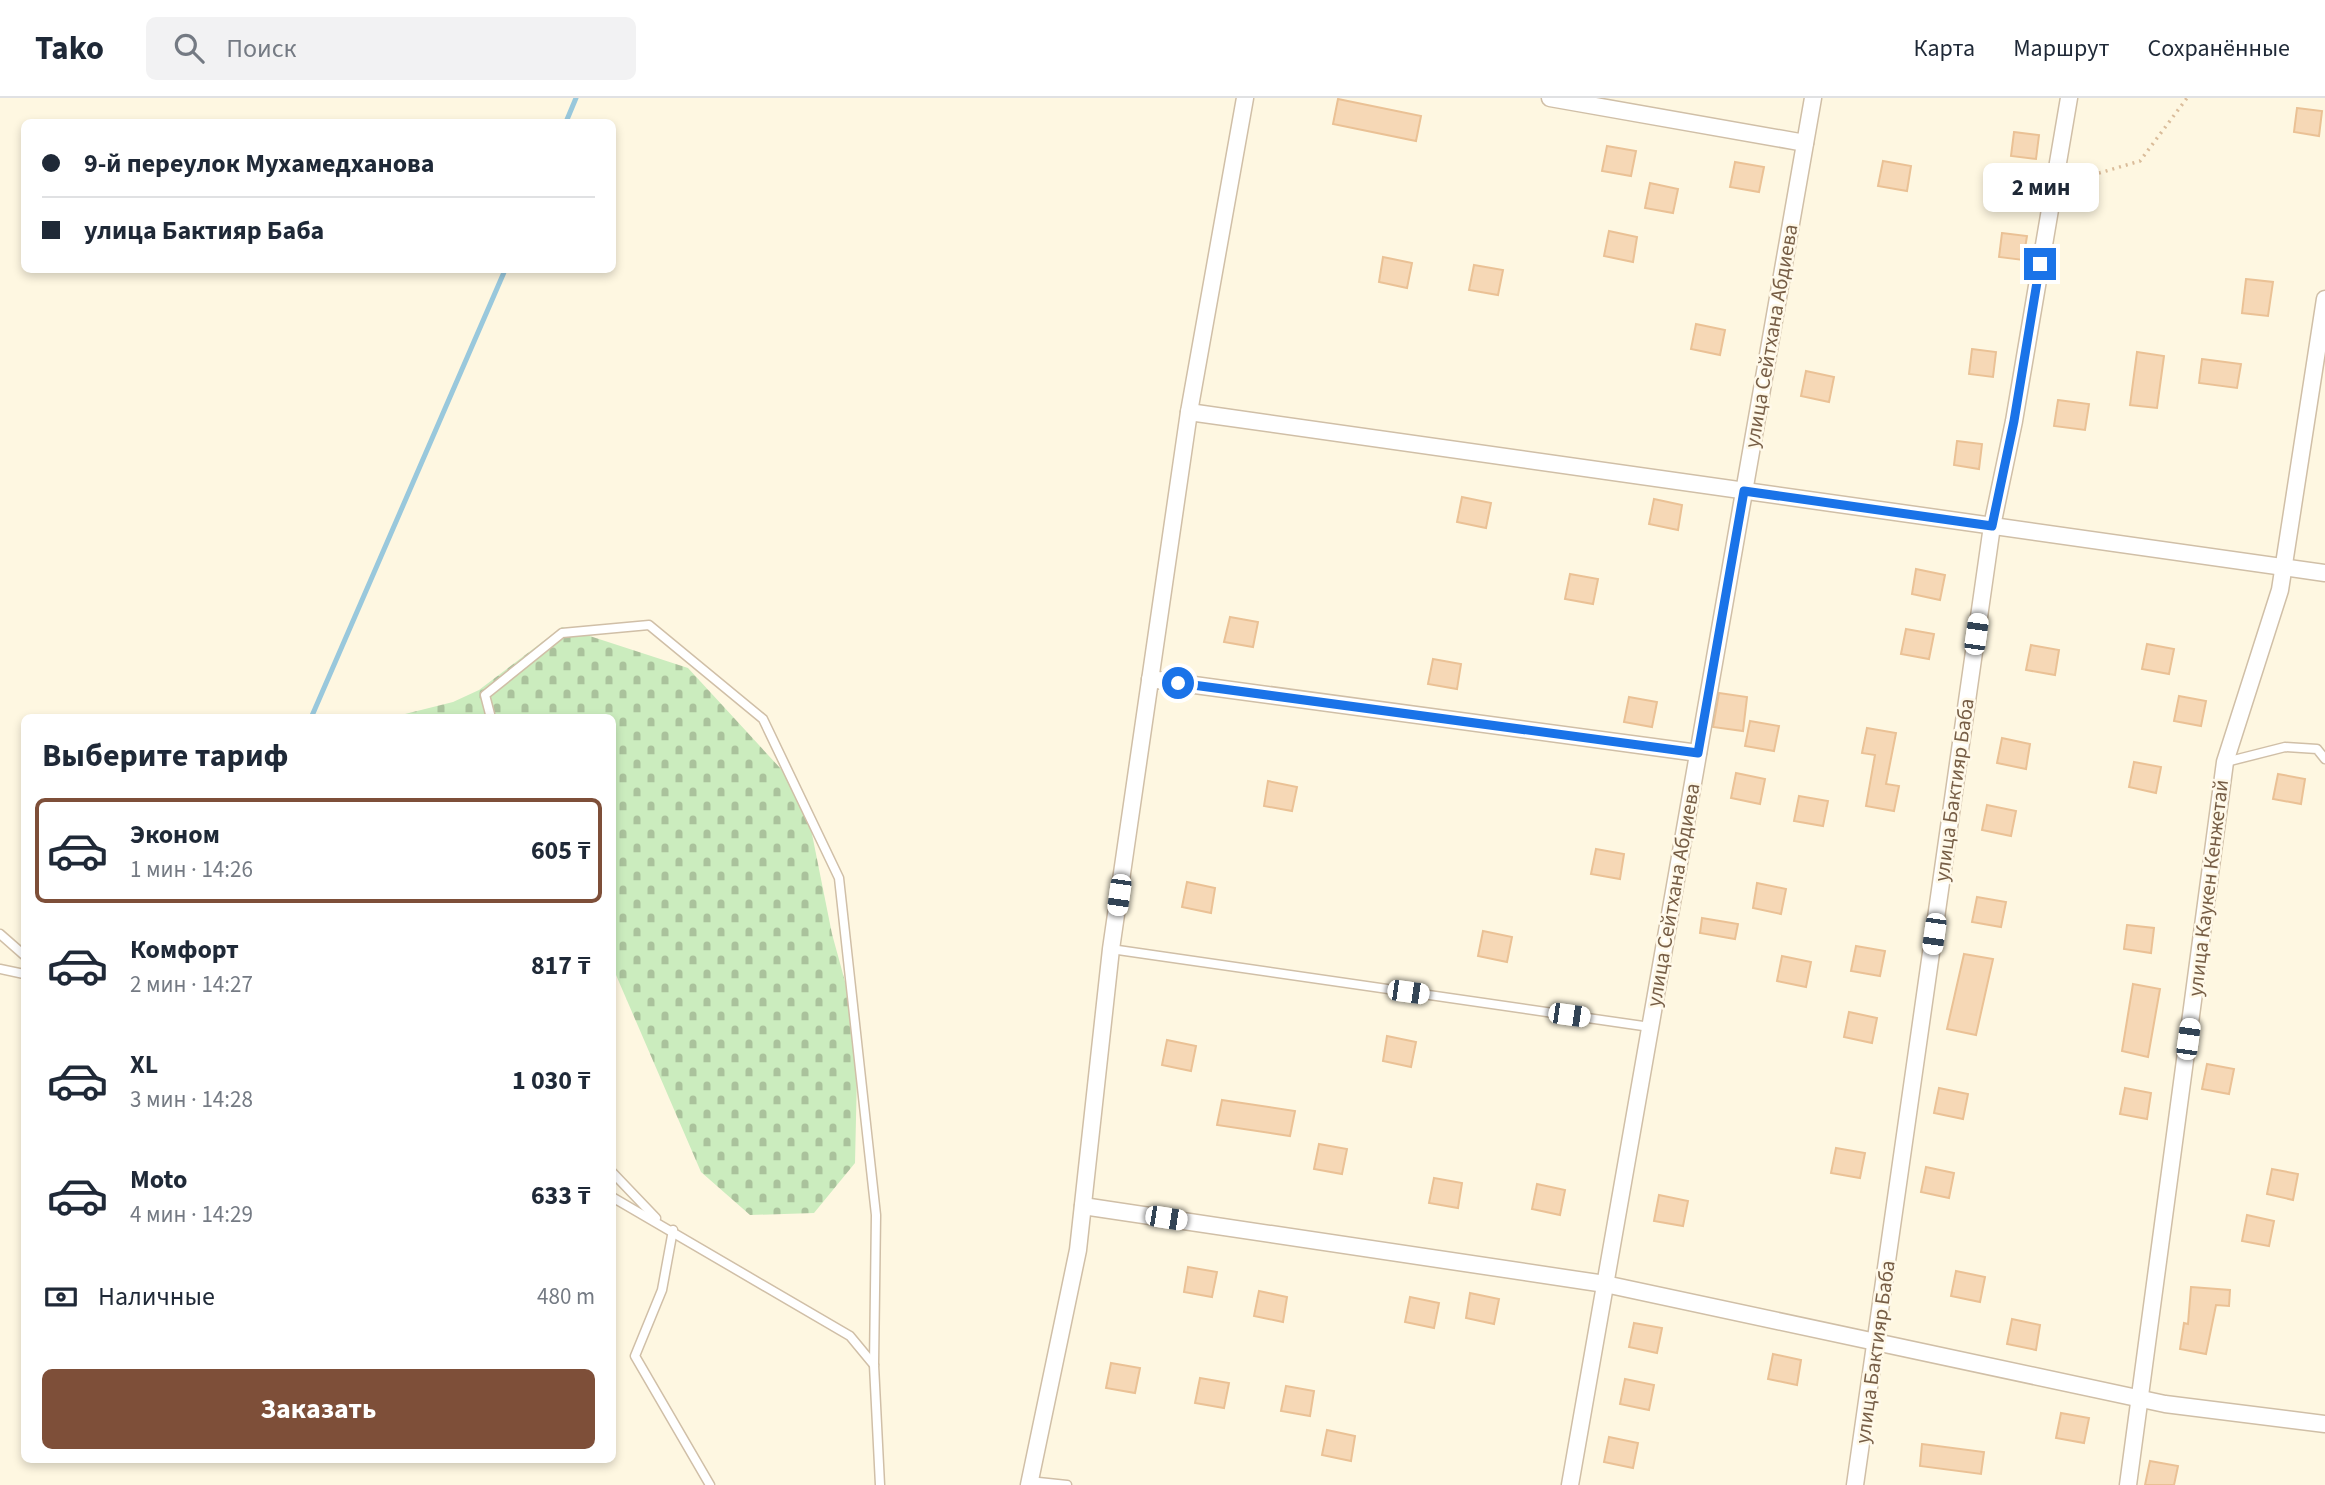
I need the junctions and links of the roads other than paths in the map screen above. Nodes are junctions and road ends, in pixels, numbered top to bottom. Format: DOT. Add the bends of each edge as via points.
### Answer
graph roads {
  1 [pos="1245,98"];
  2 [pos="1550,98"];
  3 [pos="1813,98"];
  4 [pos="2069,98"];
  5 [pos="1805,143"];
  6 [pos="2325,299"];
  7 [pos="2320,360"];
  8 [pos="1189,412"];
  9 [pos="1744,491"];
  10 [pos="1992,526"];
  11 [pos="2284,567"];
  12 [pos="2325,573"];
  13 [pos="1150,679"];
  14 [pos="490,714"];
  15 [pos="1698,753"];
  16 [pos="2325,759"];
  17 [pos="2224,762"];
  18 [pos="0,934"];
  19 [pos="1111,948"];
  20 [pos="21,952"];
  21 [pos="0,969"];
  22 [pos="21,973"];
  23 [pos="1650,1027"];
  24 [pos="616,1176"];
  25 [pos="616,1199"];
  26 [pos="1083,1206"];
  27 [pos="657,1221"];
  28 [pos="673,1230"];
  29 [pos="1605,1284"];
  30 [pos="1877,1342"];
  31 [pos="874,1365"];
  32 [pos="2141,1398"];
  33 [pos="2325,1424"];
  34 [pos="1029,1483"];
  35 [pos="710,1485"];
  36 [pos="880,1485"];
  37 [pos="1067,1485"];
  38 [pos="1570,1485"];
  39 [pos="1855,1485"];
  40 [pos="2128,1485"];
  1 -- 8 [label="street"];
  2 -- 5 [label="street"];
  3 -- 5 [label="street, улица Сейтхана Абдиева"];
  4 -- 10 [label="street, улица Бактияр Баба"];
  5 -- 9 [label="street, улица Сейтхана Абдиева"];
  6 -- 7 [label="street, улица Каукен Кенжетай"];
  7 -- 11 [label="street, улица Каукен Кенжетай"];
  8 -- 9 [label="street"];
  8 -- 13 [label="street"];
  9 -- 10 [label="street"];
  9 -- 15 [label="street, улица Сейтхана Абдиева"];
  10 -- 11 [label="street"];
  10 -- 30 [label="street, улица Бактияр Баба"];
  11 -- 12 [label="street"];
  11 -- 17 [label="street, улица Каукен Кенжетай"];
  13 -- 15 [label="street"];
  13 -- 19 [label="street"];
  14 -- 31 [label="lane" via="485,695 562,633 649,625 764,719 838,878 876,1215"];
  15 -- 23 [label="street, улица Сейтхана Абдиева"];
  16 -- 17 [label="lane" via="2317,749 2285,747"];
  17 -- 32 [label="street, улица Каукен Кенжетай"];
  18 -- 20 [label="lane"];
  19 -- 23 [label="lane"];
  19 -- 26 [label="street"];
  21 -- 22 [label="lane"];
  23 -- 29 [label="street, улица Сейтхана Абдиева"];
  24 -- 27 [label="lane"];
  25 -- 27 [label="lane"];
  26 -- 29 [label="street"];
  26 -- 34 [label="street" via="1079,1250"];
  27 -- 28 [label="lane"];
  28 -- 31 [label="lane" via="850,1336"];
  28 -- 35 [label="lane" via="662,1290 635,1356"];
  29 -- 30 [label="street"];
  29 -- 38 [label="street, улица Сейтхана Абдиева"];
  30 -- 32 [label="street"];
  30 -- 39 [label="street, улица Бактияр Баба"];
  31 -- 36 [label="lane"];
  32 -- 33 [label="street"];
  32 -- 40 [label="street, улица Каукен Кенжетай"];
  34 -- 37 [label="lane"];
}
